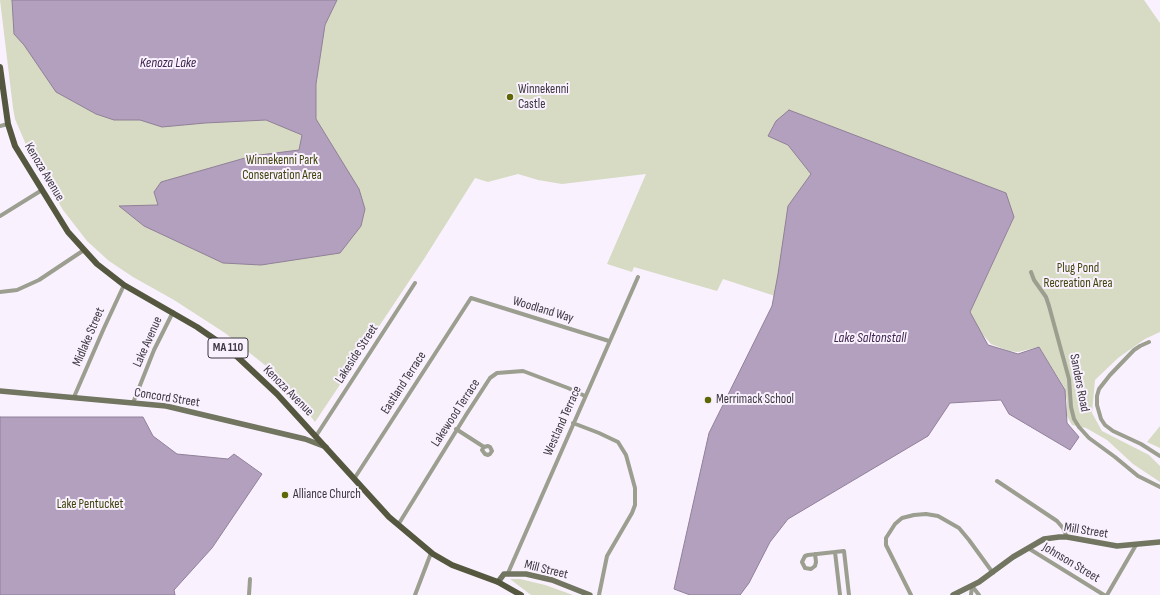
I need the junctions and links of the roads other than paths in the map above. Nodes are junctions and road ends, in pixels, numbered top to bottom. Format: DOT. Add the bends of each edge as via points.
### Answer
graph roads {
  1 [pos="0,67"];
  2 [pos="2,93"];
  3 [pos="8,124"];
  4 [pos="0,126"];
  5 [pos="42,190"];
  6 [pos="0,216"];
  7 [pos="84,250"];
  8 [pos="1031,272"];
  9 [pos="638,277"];
  10 [pos="415,283"];
  11 [pos="124,284"];
  12 [pos="0,292"];
  13 [pos="471,298"];
  14 [pos="173,312"];
  15 [pos="609,341"];
  16 [pos="1150,342"];
  17 [pos="0,391"];
  18 [pos="585,396"];
  19 [pos="74,397"];
  20 [pos="133,403"];
  21 [pos="573,423"];
  22 [pos="456,429"];
  23 [pos="316,436"];
  24 [pos="326,447"];
  25 [pos="484,447"];
  26 [pos="1160,456"];
  27 [pos="354,479"];
  28 [pos="997,481"];
  29 [pos="1160,487"];
  30 [pos="398,525"];
  31 [pos="1067,537"];
  32 [pos="1160,542"];
  33 [pos="1136,545"];
  34 [pos="1028,548"];
  35 [pos="835,552"];
  36 [pos="431,553"];
  37 [pos="815,554"];
  38 [pos="508,573"];
  39 [pos="993,573"];
  40 [pos="250,579"];
  41 [pos="498,582"];
  42 [pos="972,586"];
  43 [pos="249,595"];
  44 [pos="415,595"];
  45 [pos="521,595"];
  46 [pos="590,595"];
  47 [pos="599,595"];
  48 [pos="840,595"];
  49 [pos="849,595"];
  50 [pos="911,595"];
  51 [pos="952,595"];
  52 [pos="971,595"];
  53 [pos="978,595"];
  54 [pos="1106,595"];
  1 -- 2 [label="main road, Kenoza Avenue / MA 110"];
  2 -- 3 [label="main road, Kenoza Avenue / MA 110"];
  3 -- 4 [label="street"];
  3 -- 5 [label="main road, Kenoza Avenue / MA 110" via="15,146"];
  5 -- 6 [label="street"];
  5 -- 7 [label="main road, Kenoza Avenue / MA 110" via="68,232"];
  7 -- 11 [label="main road, Kenoza Avenue / MA 110" via="97,264"];
  7 -- 12 [label="street" via="39,280 16,290"];
  8 -- 29 [label="street, Sanders Road" via="1050,306 1069,379 1074,419 1090,438 1138,476"];
  9 -- 15 [label="street, Westland Terrace"];
  10 -- 23 [label="street, Lakeside Street"];
  11 -- 14 [label="main road, Kenoza Avenue / MA 110"];
  11 -- 19 [label="street, Midlake Street"];
  13 -- 15 [label="street, Woodland Way"];
  13 -- 27 [label="street, Eastland Terrace"];
  14 -- 20 [label="street, Lake Avenue" via="154,350"];
  14 -- 23 [label="main road, Kenoza Avenue / MA 110" via="229,349 277,394"];
  15 -- 18 [label="street, Westland Terrace"];
  16 -- 26 [label="street" via="1134,350 1110,375 1099,389 1097,405 1105,425"];
  17 -- 19 [label="main road, Concord Street"];
  18 -- 21 [label="street, Westland Terrace"];
  18 -- 22 [label="street, Lakewood Terrace" via="523,371 496,373"];
  19 -- 20 [label="main road, Concord Street"];
  20 -- 24 [label="main road, Concord Street" via="166,406 207,415 305,439"];
  21 -- 38 [label="street, Westland Terrace"];
  21 -- 47 [label="street" via="618,442 626,455 635,488 635,505 607,556"];
  22 -- 25 [label="street"];
  22 -- 30 [label="street, Lakewood Terrace"];
  23 -- 24 [label="main road, Kenoza Avenue / MA 110"];
  24 -- 27 [label="main road, Kenoza Avenue / MA 110"];
  27 -- 30 [label="main road, Kenoza Avenue / MA 110"];
  28 -- 31 [label="street" via="1057,522"];
  30 -- 36 [label="main road, Kenoza Avenue / MA 110"];
  31 -- 33 [label="main road, Mill Street" via="1110,546"];
  31 -- 34 [label="main road, Mill Street" via="1044,539"];
  32 -- 33 [label="main road, Mill Street"];
  33 -- 54 [label="street"];
  34 -- 39 [label="main road, Mill Street"];
  34 -- 54 [label="street, Johnson Street"];
  35 -- 37 [label="street"];
  35 -- 48 [label="street"];
  35 -- 49 [label="street" via="844,551"];
  36 -- 41 [label="main road, Kenoza Avenue / MA 110" via="448,563"];
  36 -- 44 [label="street"];
  38 -- 41 [label="main road, Mill Street" via="503,574"];
  38 -- 46 [label="main road, Mill Street" via="539,576"];
  39 -- 42 [label="main road, Mill Street"];
  39 -- 50 [label="street" via="969,540 947,521 926,514 902,518 886,538 886,546"];
  40 -- 43 [label="street"];
  41 -- 45 [label="main road, Kenoza Avenue / MA 110"];
  42 -- 51 [label="main road, Mill Street"];
  42 -- 52 [label="street"];
  42 -- 53 [label="street"];
}
